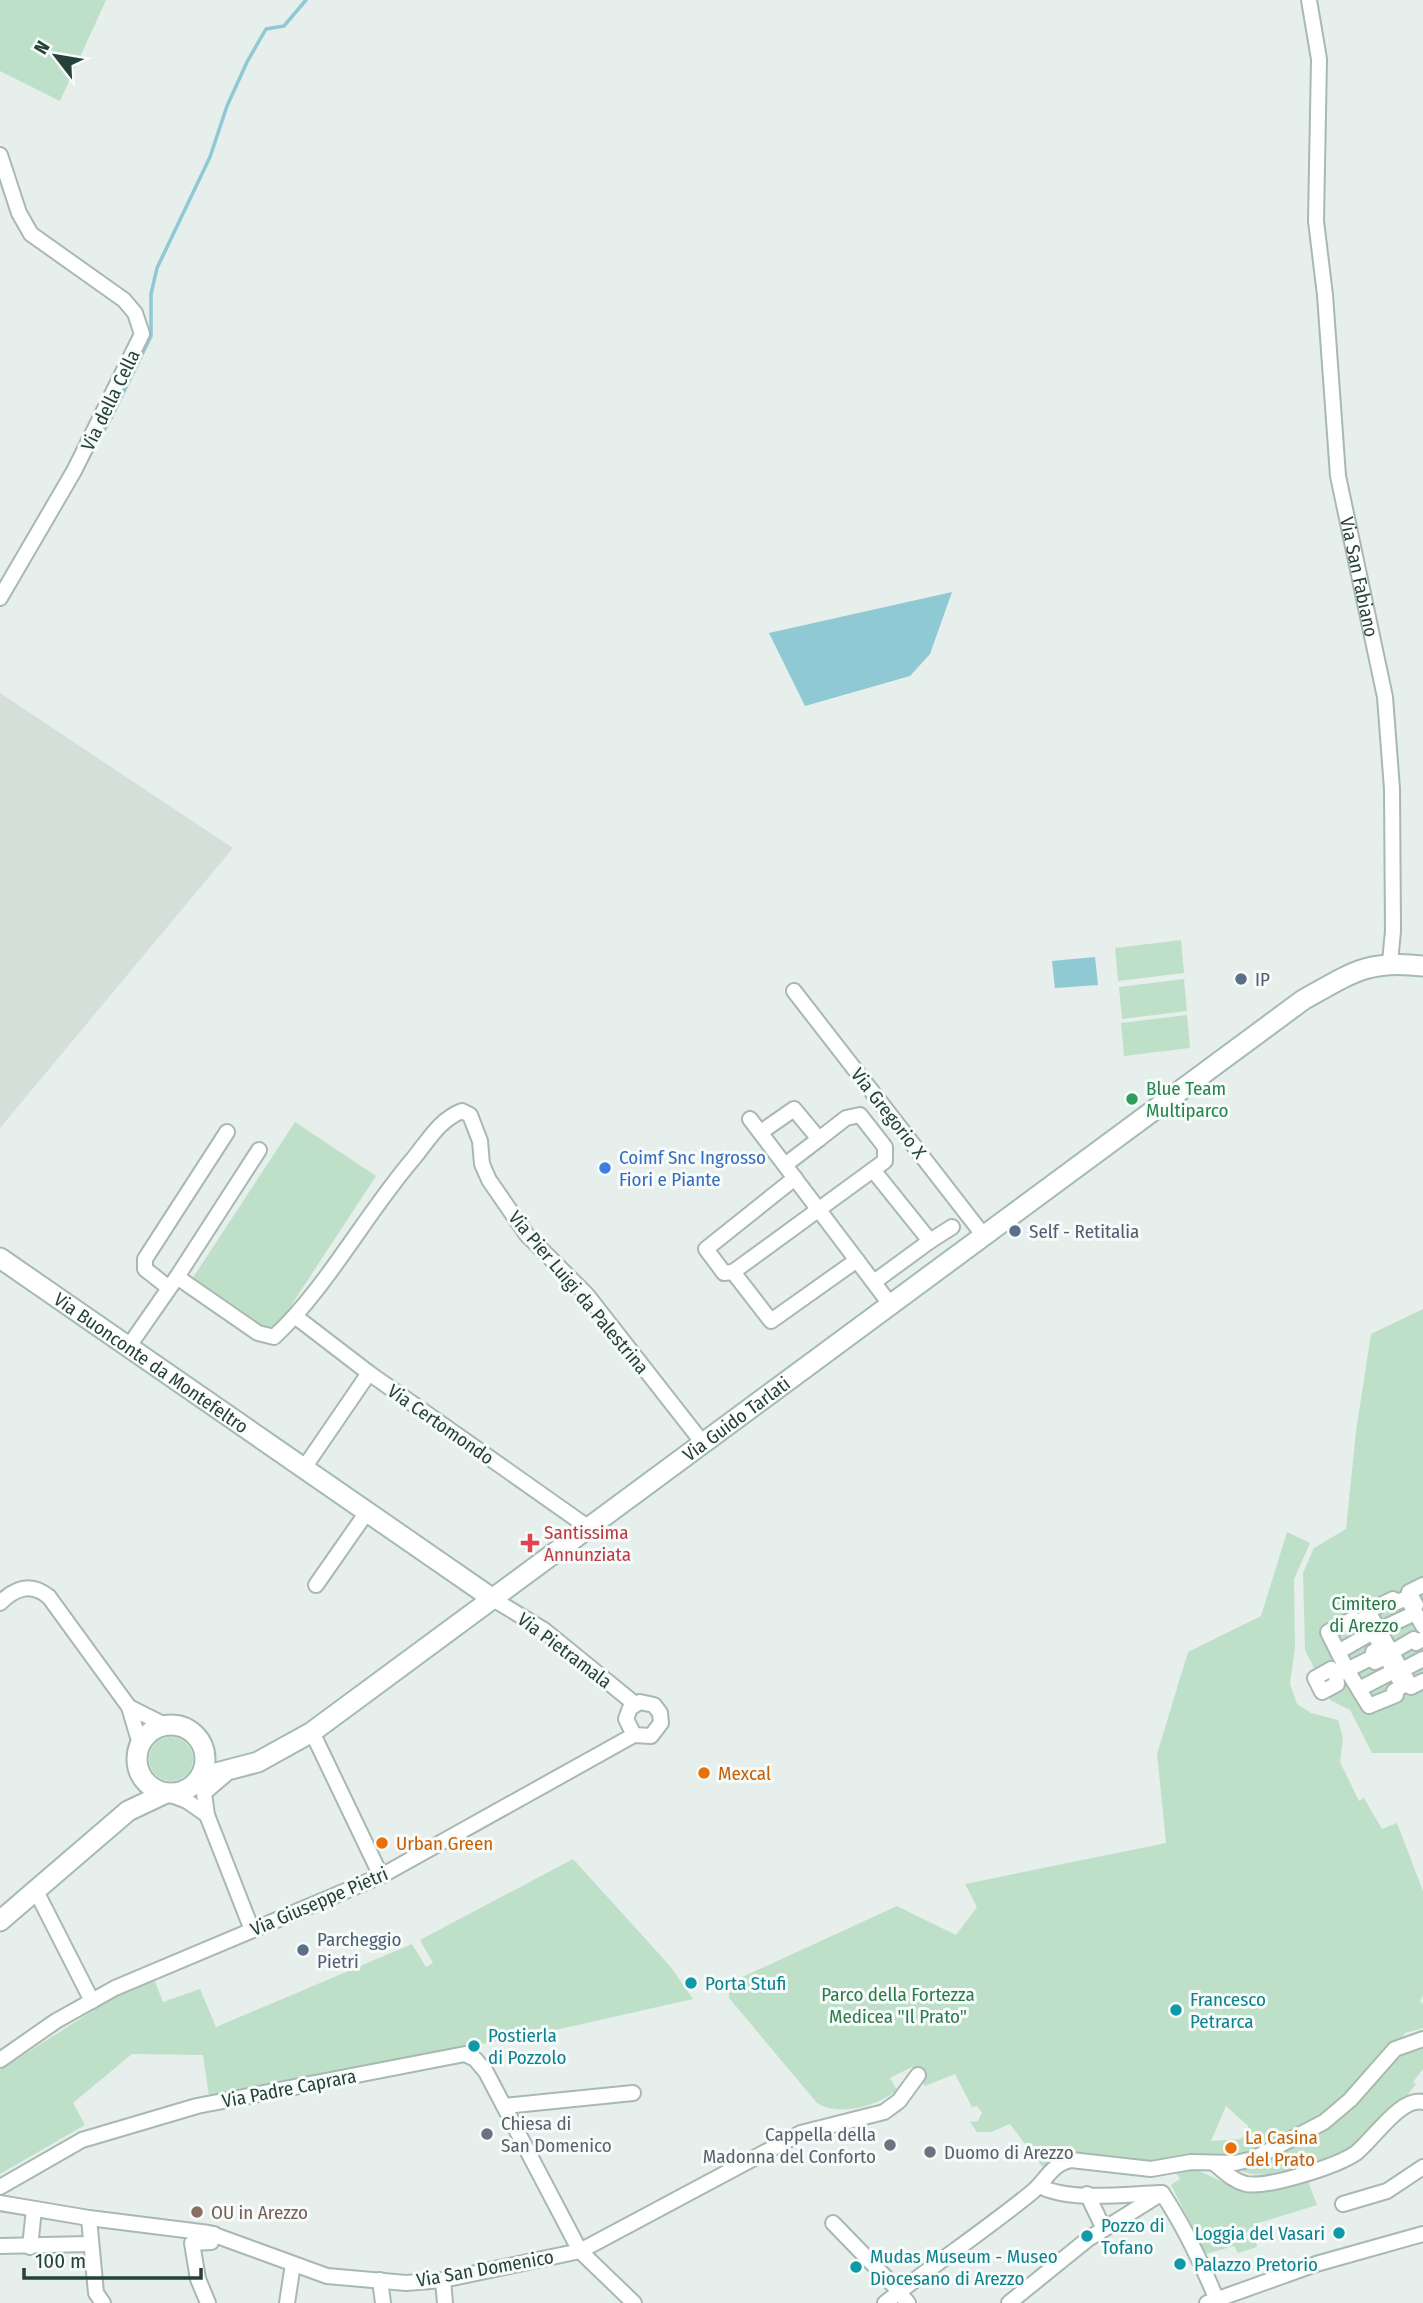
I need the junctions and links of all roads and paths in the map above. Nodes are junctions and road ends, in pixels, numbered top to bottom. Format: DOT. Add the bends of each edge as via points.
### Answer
graph roads {
  1 [pos="1309,0"];
  2 [pos="0,155"];
  3 [pos="0,598"];
  4 [pos="1390,962"];
  5 [pos="1423,966"];
  6 [pos="794,991"];
  7 [pos="1226,1057"];
  8 [pos="1133,1114"];
  9 [pos="750,1119"];
  10 [pos="227,1132"];
  11 [pos="761,1132"];
  12 [pos="818,1139"];
  13 [pos="259,1150"];
  14 [pos="785,1165"];
  15 [pos="1074,1169"];
  16 [pos="873,1170"];
  17 [pos="795,1178"];
  18 [pos="1029,1202"];
  19 [pos="819,1210"];
  20 [pos="952,1227"];
  21 [pos="984,1236"];
  22 [pos="930,1241"];
  23 [pos="0,1258"];
  24 [pos="857,1260"];
  25 [pos="733,1272"];
  26 [pos="173,1282"];
  27 [pos="874,1282"];
  28 [pos="890,1304"];
  29 [pos="296,1317"];
  30 [pos="130,1346"];
  31 [pos="369,1373"];
  32 [pos="702,1442"];
  33 [pos="304,1468"];
  34 [pos="367,1512"];
  35 [pos="589,1528"];
  36 [pos="316,1585"];
  37 [pos="1423,1585"];
  38 [pos="493,1600"];
  39 [pos="0,1603"];
  40 [pos="1420,1613"];
  41 [pos="1376,1631"];
  42 [pos="1421,1633"];
  43 [pos="1392,1652"];
  44 [pos="1338,1653"];
  45 [pos="1373,1658"];
  46 [pos="1423,1659"];
  47 [pos="1398,1671"];
  48 [pos="1341,1673"];
  49 [pos="1423,1681"];
  50 [pos="1359,1689"];
  51 [pos="635,1704"];
  52 [pos="129,1707"];
  53 [pos="166,1725"];
  54 [pos="312,1732"];
  55 [pos="634,1735"];
  56 [pos="140,1744"];
  57 [pos="205,1751"];
  58 [pos="237,1768"];
  59 [pos="140,1773"];
  60 [pos="202,1785"];
  61 [pos="166,1793"];
  62 [pos="128,1811"];
  63 [pos="207,1815"];
  64 [pos="381,1876"];
  65 [pos="35,1889"];
  66 [pos="0,1921"];
  67 [pos="252,1930"];
  68 [pos="92,2001"];
  69 [pos="1423,2039"];
  70 [pos="0,2060"];
  71 [pos="918,2076"];
  72 [pos="633,2093"];
  73 [pos="1423,2102"];
  74 [pos="504,2106"];
  75 [pos="1214,2163"];
  76 [pos="1423,2167"];
  77 [pos="1040,2186"];
  78 [pos="0,2187"];
  79 [pos="1162,2193"];
  80 [pos="1087,2194"];
  81 [pos="0,2203"];
  82 [pos="1343,2204"];
  83 [pos="34,2209"];
  84 [pos="89,2218"];
  85 [pos="833,2223"];
  86 [pos="1104,2229"];
  87 [pos="214,2234"];
  88 [pos="1423,2234"];
  89 [pos="89,2244"];
  90 [pos="0,2246"];
  91 [pos="30,2247"];
  92 [pos="580,2251"];
  93 [pos="293,2264"];
  94 [pos="380,2280"];
  95 [pos="443,2280"];
  96 [pos="902,2296"];
  97 [pos="1214,2301"];
  98 [pos="103,2303"];
  99 [pos="208,2303"];
  100 [pos="287,2303"];
  101 [pos="383,2303"];
  102 [pos="445,2303"];
  103 [pos="634,2303"];
  104 [pos="885,2303"];
  105 [pos="1009,2303"];
  1 -- 4 [label="street, Via San Fabiano" via="1319,59 1316,221 1338,476 1385,697 1392,789"];
  2 -- 3 [label="street, Via della Cella" via="31,234 124,300 135,313 142,334 74,471"];
  4 -- 5 [label="main road"];
  4 -- 7 [label="main road" via="1353,972 1303,1000"];
  6 -- 21 [label="street, Via Gregorio X"];
  7 -- 8 [label="main road"];
  7 -- 15 [label="main road, Via Guido Tarlati"];
  8 -- 15 [label="main road" via="1135,1118"];
  8 -- 18 [label="main road" via="1070,1161"];
  9 -- 11 [label="street"];
  10 -- 26 [label="street" via="145,1259 145,1269"];
  11 -- 12 [label="street" via="794,1108"];
  11 -- 14 [label="street"];
  12 -- 14 [label="street"];
  12 -- 16 [label="street" via="846,1118 860,1115 885,1147 885,1161"];
  13 -- 26 [label="street"];
  14 -- 17 [label="street"];
  15 -- 18 [label="main road, Via Guido Tarlati"];
  16 -- 19 [label="street"];
  16 -- 22 [label="street"];
  17 -- 19 [label="street"];
  17 -- 25 [label="street" via="706,1249 724,1273"];
  18 -- 21 [label="main road, Via Guido Tarlati"];
  19 -- 24 [label="street"];
  19 -- 25 [label="street"];
  20 -- 22 [label="street"];
  21 -- 28 [label="main road, Via Guido Tarlati"];
  22 -- 27 [label="street"];
  23 -- 30 [label="main road, Via Buonconte da Montefeltro"];
  24 -- 25 [label="street" via="771,1321"];
  24 -- 27 [label="street"];
  26 -- 29 [label="street" via="258,1333 274,1337"];
  26 -- 30 [label="street"];
  27 -- 28 [label="street"];
  28 -- 32 [label="main road, Via Guido Tarlati"];
  29 -- 31 [label="street, Via Certomondo"];
  29 -- 32 [label="street, Via Pier Luigi da Palestrina" via="395,1178 432,1133 462,1111 470,1115 489,1180 527,1235 587,1295"];
  30 -- 33 [label="main road, Via Buonconte da Montefeltro"];
  31 -- 33 [label="street"];
  31 -- 35 [label="street, Via Certomondo"];
  32 -- 35 [label="main road, Via Guido Tarlati"];
  33 -- 34 [label="main road, Via Buonconte da Montefeltro"];
  34 -- 36 [label="street"];
  34 -- 38 [label="main road, Via Buonconte da Montefeltro"];
  35 -- 38 [label="main road, Via Guido Tarlati"];
  37 -- 40 [label="street" via="1409,1592"];
  38 -- 51 [label="street, Via Pietramala" via="544,1630"];
  38 -- 54 [label="main road, Via Guido Tarlati"];
  39 -- 52 [label="street" via="23,1588 47,1595"];
  40 -- 41 [label="street"];
  40 -- 41 [label="street" via="1407,1598 1395,1603 1393,1599 1368,1611"];
  40 -- 42 [label="street"];
  41 -- 43 [label="street"];
  41 -- 44 [label="street"];
  41 -- 44 [label="street" via="1365,1618 1328,1632"];
  41 -- 45 [label="street" via="1382,1648 1373,1652"];
  42 -- 43 [label="street"];
  43 -- 47 [label="street"];
  44 -- 48 [label="street"];
  45 -- 47 [label="street" via="1375,1662 1386,1657"];
  45 -- 48 [label="street"];
  46 -- 47 [label="street"];
  47 -- 49 [label="street" via="1411,1687"];
  47 -- 50 [label="street"];
  47 -- 50 [label="street" via="1403,1686 1394,1691 1396,1695 1369,1706"];
  48 -- 50 [label="street"];
  51 -- 55 [label="street" via="626,1719"];
  51 -- 55 [label="street, Via Giuseppe Pietri" via="654,1705 662,1717 656,1733 646,1738"];
  52 -- 53 [label="street"];
  52 -- 56 [label="street"];
  53 -- 56 [label="main road"];
  53 -- 57 [label="main road" via="186,1728"];
  54 -- 58 [label="main road, Via Guido Tarlati" via="269,1758"];
  54 -- 64 [label="street"];
  55 -- 64 [label="street, Via Giuseppe Pietri"];
  56 -- 59 [label="main road"];
  57 -- 58 [label="main road"];
  57 -- 60 [label="main road"];
  58 -- 60 [label="main road, Via Guido Tarlati"];
  59 -- 61 [label="main road" via="155,1789"];
  59 -- 62 [label="main road"];
  60 -- 61 [label="main road"];
  60 -- 63 [label="street"];
  61 -- 62 [label="main road"];
  61 -- 63 [label="street"];
  62 -- 65 [label="main road"];
  63 -- 67 [label="street"];
  64 -- 67 [label="street, Via Giuseppe Pietri"];
  65 -- 66 [label="main road"];
  65 -- 68 [label="street"];
  67 -- 68 [label="street, Via Giuseppe Pietri"];
  68 -- 70 [label="street, Via Giuseppe Pietri"];
  69 -- 75 [label="street" via="1395,2049 1350,2100 1300,2137 1253,2159"];
  71 -- 92 [label="street, Via San Domenico" via="884,2112 801,2133"];
  72 -- 74 [label="street"];
  73 -- 75 [label="street" via="1407,2104 1356,2152 1311,2171 1247,2184"];
  74 -- 78 [label="street, Via Padre Caprara" via="481,2065 466,2054 197,2106 82,2140"];
  74 -- 92 [label="street, Via Padre Caprara"];
  75 -- 77 [label="street" via="1191,2161 1151,2169 1071,2160 1054,2167"];
  76 -- 82 [label="street" via="1387,2191"];
  77 -- 80 [label="street"];
  77 -- 104 [label="street"];
  79 -- 80 [label="street"];
  79 -- 86 [label="street"];
  79 -- 97 [label="street" via="1183,2224"];
  80 -- 86 [label="street"];
  81 -- 83 [label="street, Via San Domenico"];
  83 -- 84 [label="street, Via San Domenico"];
  83 -- 91 [label="street"];
  84 -- 87 [label="street, Via San Domenico"];
  84 -- 89 [label="street"];
  85 -- 96 [label="street"];
  86 -- 105 [label="street"];
  87 -- 93 [label="street, Via San Domenico"];
  87 -- 99 [label="street" via="211,2242 192,2243"];
  88 -- 97 [label="street" via="1316,2264"];
  89 -- 91 [label="street"];
  89 -- 98 [label="street" via="96,2293"];
  90 -- 91 [label="street"];
  92 -- 95 [label="street, Via San Domenico"];
  92 -- 103 [label="street, Via Padre Caprara"];
  93 -- 94 [label="street, Via San Domenico" via="327,2276"];
  93 -- 100 [label="street"];
  94 -- 95 [label="street, Via San Domenico"];
  94 -- 101 [label="street"];
  95 -- 102 [label="street"];
}
